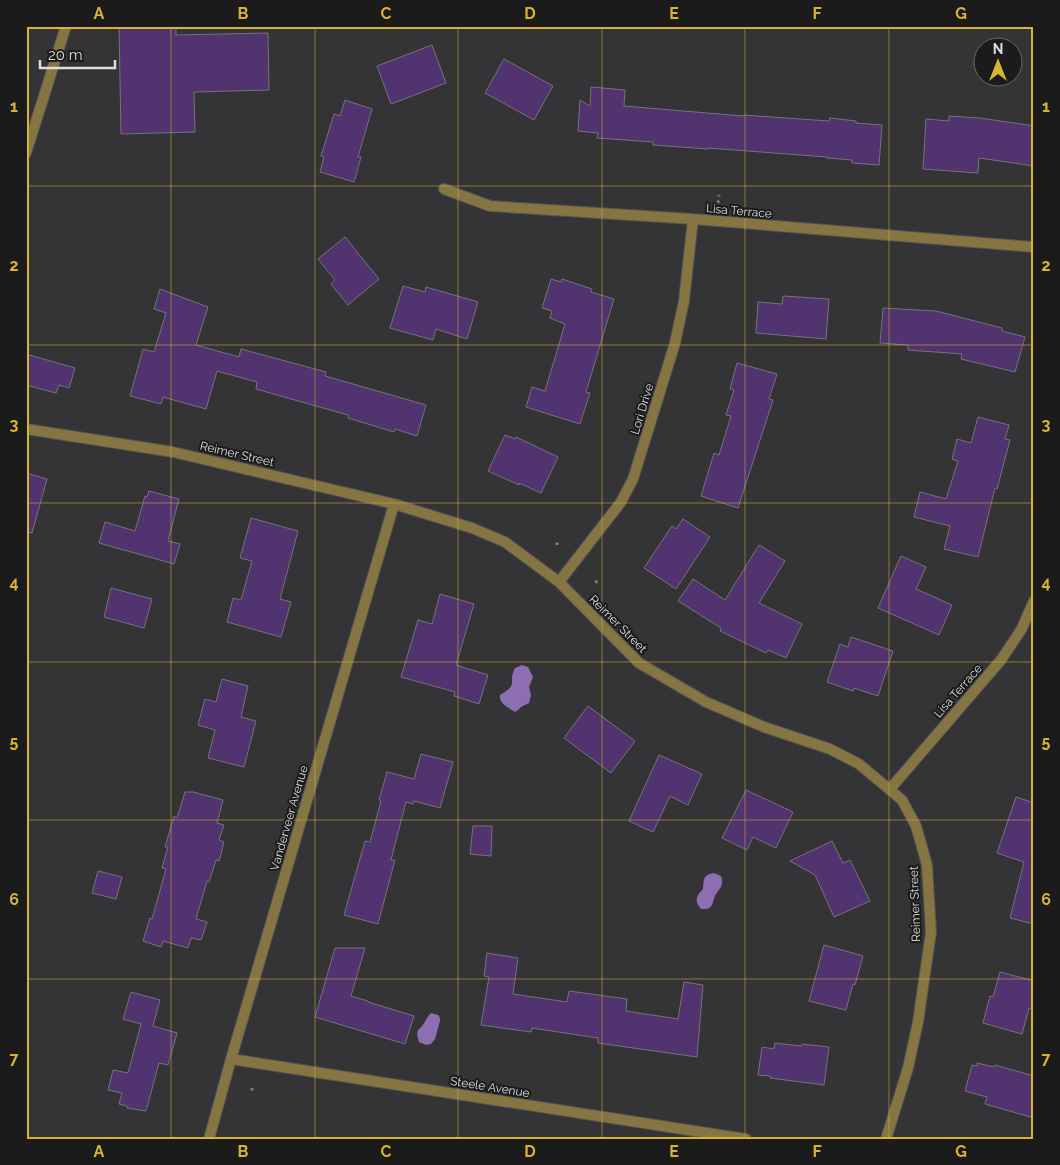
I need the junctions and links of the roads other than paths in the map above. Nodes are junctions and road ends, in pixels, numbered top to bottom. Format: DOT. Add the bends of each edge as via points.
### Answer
graph roads {
  1 [pos="66,26"];
  2 [pos="26,153"];
  3 [pos="444,189"];
  4 [pos="693,220"];
  5 [pos="1034,247"];
  6 [pos="26,429"];
  7 [pos="394,504"];
  8 [pos="558,582"];
  9 [pos="1034,602"];
  10 [pos="890,789"];
  11 [pos="231,1060"];
  12 [pos="209,1139"];
  13 [pos="746,1139"];
  14 [pos="886,1139"];
  1 -- 2 [label="street"];
  3 -- 4 [label="street, Lisa Terrace" via="490,206"];
  4 -- 5 [label="street, Lisa Terrace"];
  4 -- 8 [label="street, Lori Drive" via="684,301 633,479 621,502"];
  6 -- 7 [label="street, Reimer Street" via="173,452"];
  7 -- 8 [label="street, Reimer Street" via="472,528 505,542"];
  7 -- 11 [label="street, Vanderveer Avenue"];
  8 -- 10 [label="street, Reimer Street" via="639,663 706,702 764,727 830,749 859,764"];
  9 -- 10 [label="street, Lisa Terrace" via="1021,630 1001,660"];
  10 -- 14 [label="street, Reimer Street" via="902,800 916,826 927,865 931,932 908,1068"];
  11 -- 12 [label="street, Vanderveer Avenue"];
  11 -- 13 [label="street, Steele Avenue"];
}
